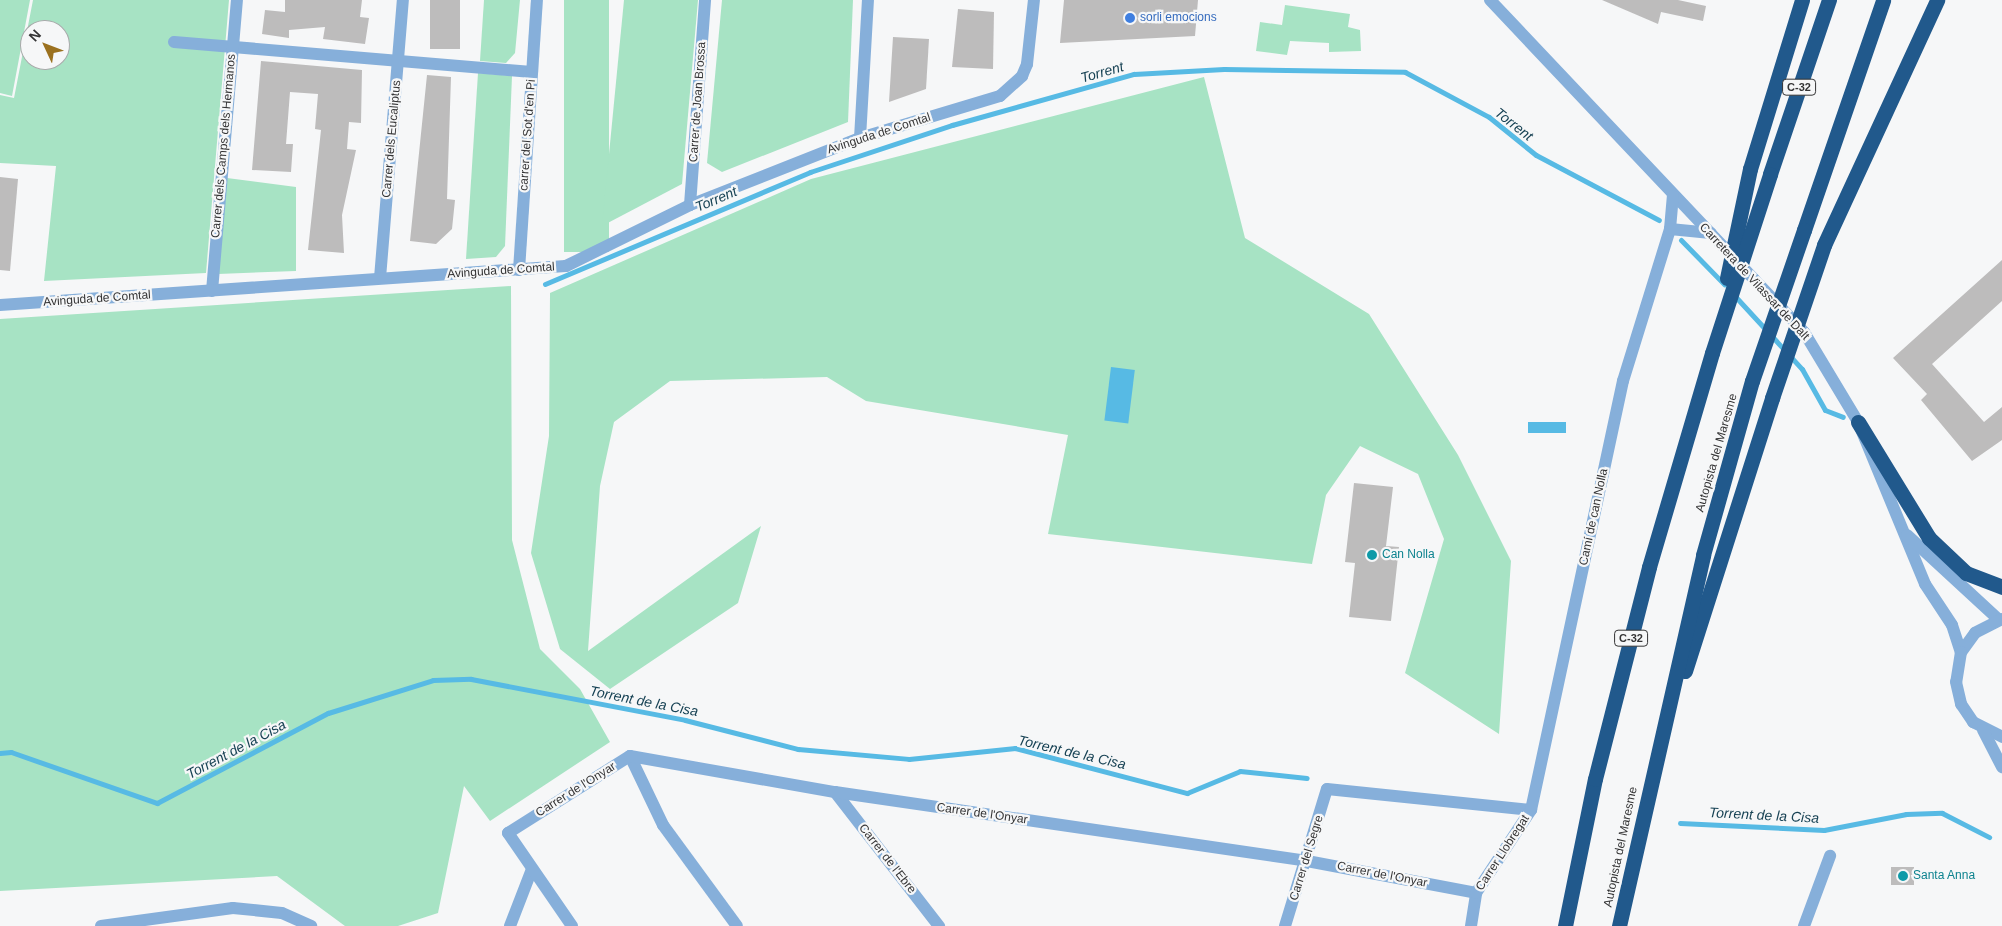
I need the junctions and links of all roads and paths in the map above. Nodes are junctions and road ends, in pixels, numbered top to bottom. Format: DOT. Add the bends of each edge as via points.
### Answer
graph roads {
  1 [pos="237,0"];
  2 [pos="404,0"];
  3 [pos="537,0"];
  4 [pos="705,0"];
  5 [pos="868,0"];
  6 [pos="1034,0"];
  7 [pos="1490,0"];
  8 [pos="1802,0"];
  9 [pos="1829,0"];
  10 [pos="1883,0"];
  11 [pos="1937,0"];
  12 [pos="174,42"];
  13 [pos="233,47"];
  14 [pos="398,60"];
  15 [pos="532,72"];
  16 [pos="860,138"];
  17 [pos="1673,196"];
  18 [pos="690,205"];
  19 [pos="1670,229"];
  20 [pos="1710,233"];
  21 [pos="519,270"];
  22 [pos="380,278"];
  23 [pos="212,291"];
  24 [pos="0,305"];
  25 [pos="1712,353"];
  26 [pos="1858,422"];
  27 [pos="1899,526"];
  28 [pos="2002,587"];
  29 [pos="2000,619"];
  30 [pos="1961,652"];
  31 [pos="1983,730"];
  32 [pos="2002,737"];
  33 [pos="630,756"];
  34 [pos="2002,767"];
  35 [pos="1650,784"];
  36 [pos="835,792"];
  37 [pos="1531,810"];
  38 [pos="1830,856"];
  39 [pos="1307,861"];
  40 [pos="532,869"];
  41 [pos="1476,893"];
  42 [pos="101,926"];
  43 [pos="311,926"];
  44 [pos="510,926"];
  45 [pos="572,926"];
  46 [pos="737,926"];
  47 [pos="939,926"];
  48 [pos="1285,926"];
  49 [pos="1471,926"];
  50 [pos="1565,926"];
  51 [pos="1619,926"];
  52 [pos="1804,926"];
  1 -- 13 [label="street, Carrer dels Camps dels Hermanos"];
  2 -- 14 [label="street, Carrer dels Eucaliptus"];
  3 -- 15 [label="street, carrer del Sot d'en Pi"];
  4 -- 18 [label="street, Carrer de Joan Brossa"];
  5 -- 16 [label="street"];
  6 -- 16 [label="street, Avinguda de Comtal" via="1032,43 1022,76 1000,96"];
  7 -- 17 [label="street, Carretera de Vilassar de Dalt"];
  8 -- 25 [label="highway, C-32, bridge" via="1750,169"];
  9 -- 25 [label="highway, C-32, bridge"];
  10 -- 35 [label="highway, Autopista del Maresme, bridge" via="1752,381 1704,555"];
  11 -- 35 [label="highway, bridge" via="1824,244"];
  12 -- 13 [label="street"];
  13 -- 14 [label="street"];
  13 -- 23 [label="street, Carrer dels Camps dels Hermanos"];
  14 -- 15 [label="street"];
  14 -- 22 [label="street, Carrer dels Eucaliptus"];
  15 -- 21 [label="street, carrer del Sot d'en Pi"];
  16 -- 18 [label="street, Avinguda de Comtal"];
  17 -- 19 [label="street, Camí de can Nolla"];
  17 -- 20 [label="street, Carretera de Vilassar de Dalt"];
  18 -- 21 [label="street, Avinguda de Comtal" via="566,266"];
  19 -- 20 [label="street"];
  19 -- 37 [label="street, Camí de can Nolla" via="1623,381"];
  20 -- 26 [label="street, Carretera de Vilassar de Dalt" via="1804,332"];
  21 -- 22 [label="street, Avinguda de Comtal"];
  22 -- 23 [label="street, Avinguda de Comtal"];
  23 -- 24 [label="street, Avinguda de Comtal"];
  25 -- 50 [label="highway, C-32" via="1649,567 1595,779"];
  26 -- 27 [label="street, Carretera de Vilassar de Dalt"];
  26 -- 28 [label="highway" via="1929,538 1966,573"];
  27 -- 29 [label="street, Carretera de Vilassar de Dalt" via="1930,560"];
  27 -- 30 [label="street, Carretera de Vilassar de Dalt" via="1925,584 1952,625"];
  29 -- 30 [label="street" via="1975,633"];
  30 -- 31 [label="street" via="1956,682 1961,704"];
  31 -- 32 [label="street"];
  31 -- 34 [label="street"];
  33 -- 36 [label="street, Carrer de l'Onyar"];
  33 -- 40 [label="street, Carrer de l'Onyar" via="508,834"];
  33 -- 46 [label="street" via="663,825"];
  35 -- 51 [label="highway, Autopista del Maresme"];
  36 -- 39 [label="street, Carrer de l'Onyar"];
  36 -- 47 [label="street, Carrer de l'Ebre"];
  37 -- 39 [label="street, Carrer del Segre" via="1327,789"];
  37 -- 41 [label="street, Carrer Llobregat"];
  38 -- 52 [label="street"];
  39 -- 41 [label="street, Carrer de l'Onyar"];
  39 -- 48 [label="street, Carrer del Segre"];
  40 -- 44 [label="street"];
  40 -- 45 [label="street"];
  41 -- 49 [label="street, Carrer Llobregat"];
  42 -- 43 [label="street" via="233,908 282,913"];
}
